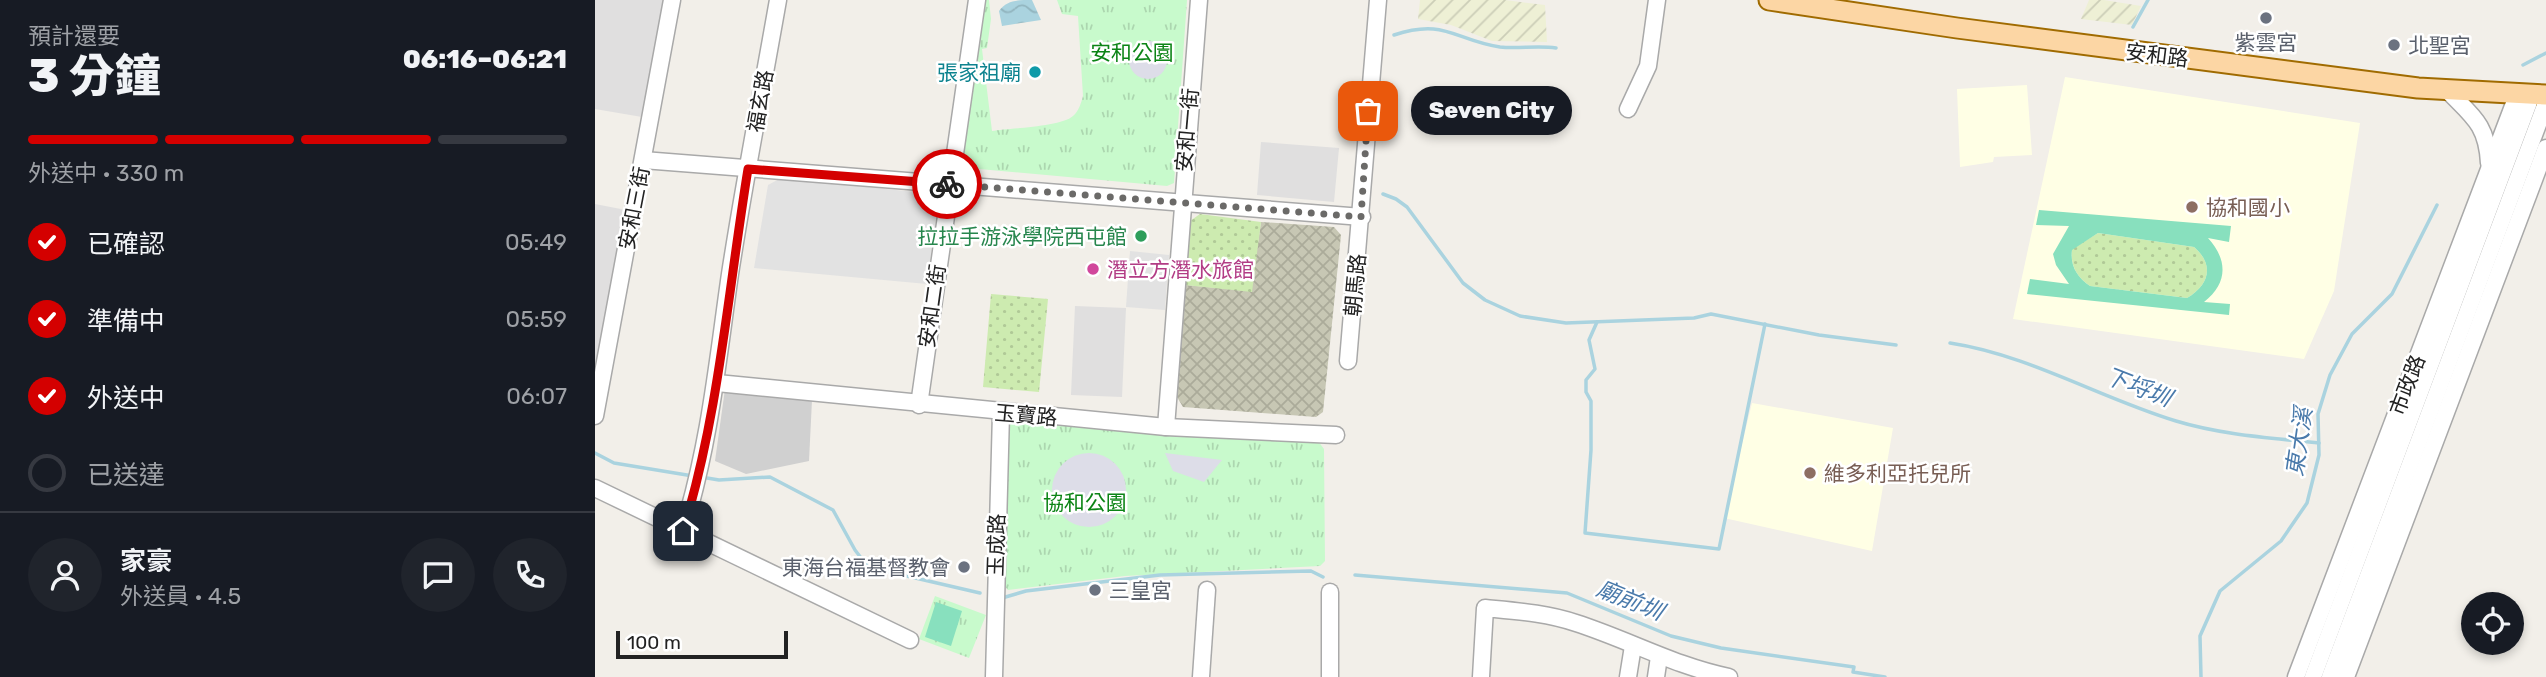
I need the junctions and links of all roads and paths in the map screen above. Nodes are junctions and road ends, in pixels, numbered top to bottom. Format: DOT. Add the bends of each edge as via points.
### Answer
graph roads {
  1 [pos="672,0"];
  2 [pos="778,0"];
  3 [pos="977,0"];
  4 [pos="1199,0"];
  5 [pos="1378,0"];
  6 [pos="1657,0"];
  7 [pos="1769,0"];
  8 [pos="2447,90"];
  9 [pos="2535,96"];
  10 [pos="1628,108"];
  11 [pos="2546,148"];
  12 [pos="643,160"];
  13 [pos="748,169"];
  14 [pos="2490,170"];
  15 [pos="948,184"];
  16 [pos="1181,204"];
  17 [pos="1361,217"];
  18 [pos="1348,361"];
  19 [pos="717,383"];
  20 [pos="919,405"];
  21 [pos="1001,412"];
  22 [pos="595,416"];
  23 [pos="1166,427"];
  24 [pos="1336,435"];
  25 [pos="595,488"];
  26 [pos="683,531"];
  27 [pos="1206,590"];
  28 [pos="1330,592"];
  29 [pos="910,640"];
  30 [pos="1633,646"];
  31 [pos="1659,657"];
  32 [pos="994,677"];
  33 [pos="1201,677"];
  34 [pos="1330,677"];
  35 [pos="1481,677"];
  36 [pos="1628,677"];
  37 [pos="1656,677"];
  38 [pos="1729,677"];
  39 [pos="2296,677"];
  40 [pos="2313,677"];
  41 [pos="2330,677"];
  42 [pos="2346,677"];
  1 -- 12 [label="street, 安和三街"];
  2 -- 13 [label="street, 福玄路"];
  3 -- 15 [label="street, 安和二街"];
  4 -- 16 [label="street, 安和一街"];
  5 -- 17 [label="street, 朝馬路"];
  6 -- 10 [label="street" via="1648,66"];
  7 -- 8 [label="main road, 安和路"];
  8 -- 9 [label="main road, 安和路"];
  8 -- 14 [label="street" via="2483,128"];
  9 -- 14 [label="street, 市政路"];
  9 -- 40 [label="street, 市政路"];
  9 -- 41 [label="street, 市政路"];
  11 -- 42 [label="street"];
  12 -- 13 [label="street"];
  12 -- 22 [label="street, 安和三街"];
  13 -- 15 [label="street"];
  13 -- 19 [label="street, 福玄路"];
  14 -- 39 [label="street, 市政路"];
  15 -- 16 [label="street"];
  15 -- 20 [label="street, 安和二街"];
  16 -- 17 [label="street"];
  16 -- 23 [label="street, 安和一街"];
  17 -- 18 [label="street, 朝馬路"];
  19 -- 20 [label="street, 玉寶路"];
  19 -- 26 [label="street, 福玄路" via="701,472"];
  20 -- 21 [label="street, 玉寶路"];
  21 -- 23 [label="street, 玉寶路"];
  21 -- 32 [label="street, 玉成路"];
  23 -- 24 [label="street, 玉寶路"];
  25 -- 26 [label="street"];
  26 -- 29 [label="street"];
  27 -- 33 [label="street"];
  28 -- 34 [label="street"];
  30 -- 31 [label="street"];
  30 -- 35 [label="street" via="1545,614 1485,608"];
  30 -- 36 [label="street"];
  31 -- 37 [label="street"];
  31 -- 38 [label="street"];
}
